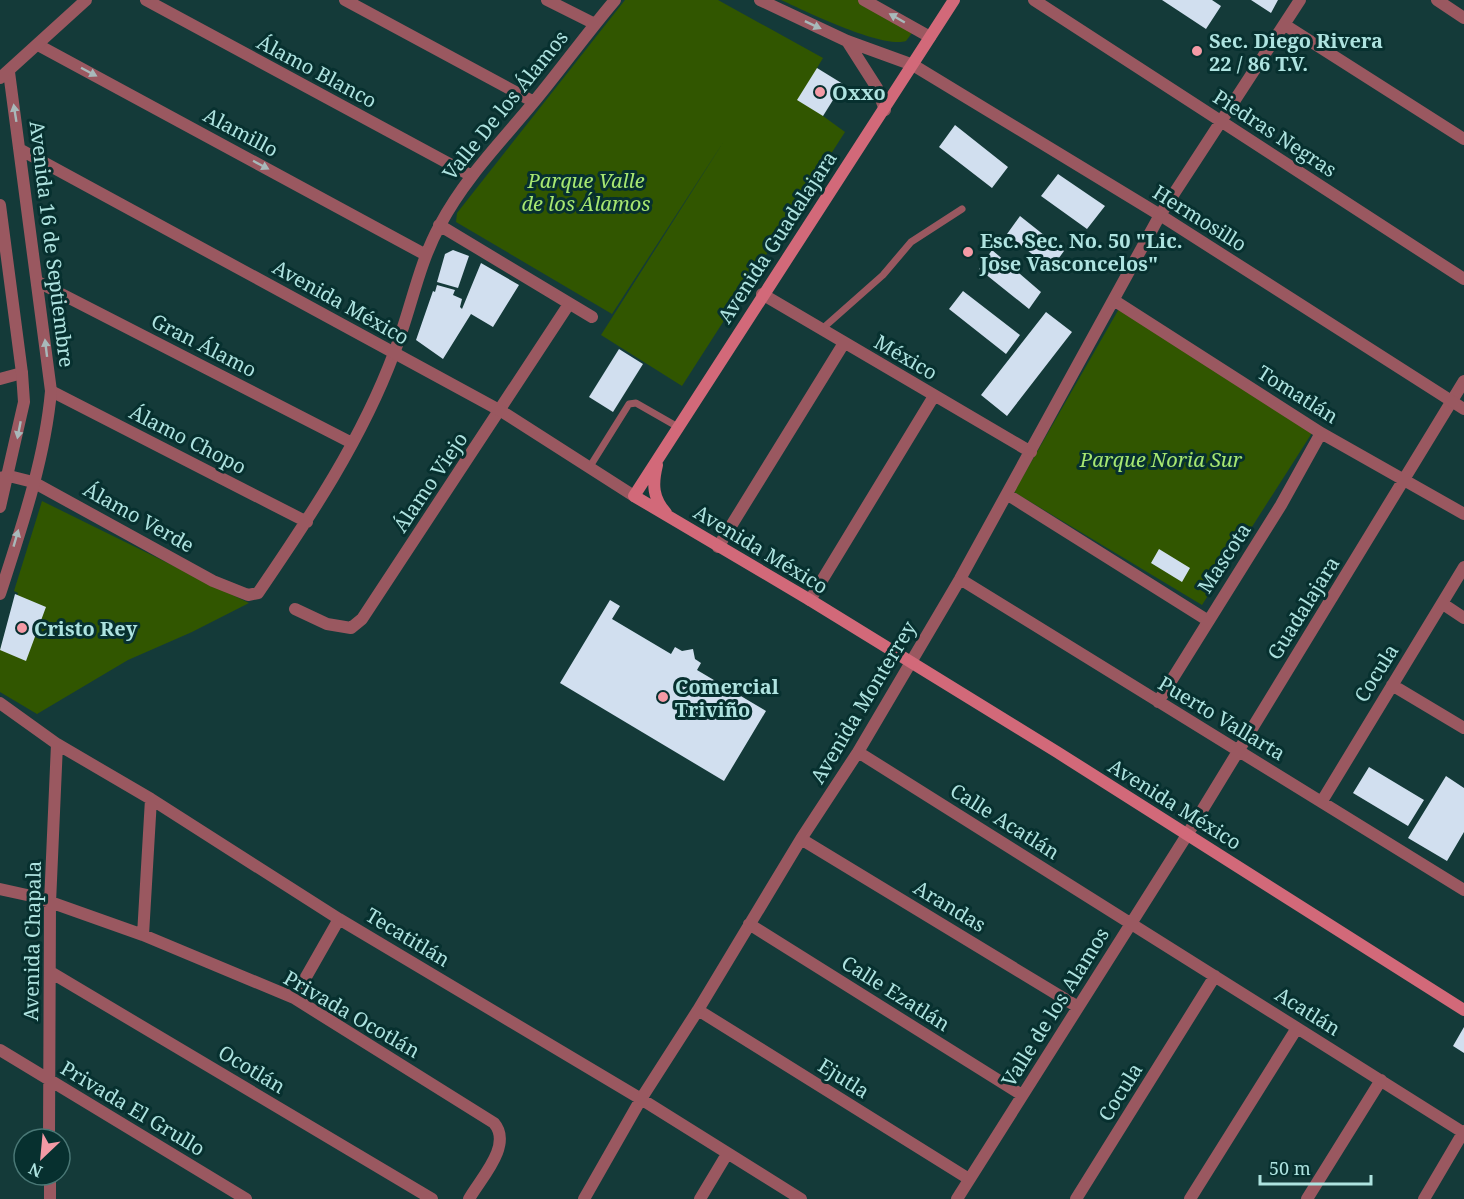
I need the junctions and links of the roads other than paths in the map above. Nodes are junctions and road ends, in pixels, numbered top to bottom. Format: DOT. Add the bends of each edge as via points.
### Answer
graph roads {
  1 [pos="86,0"];
  2 [pos="146,0"];
  3 [pos="345,0"];
  4 [pos="548,0"];
  5 [pos="615,0"];
  6 [pos="760,0"];
  7 [pos="864,0"];
  8 [pos="954,0"];
  9 [pos="1034,0"];
  10 [pos="1300,0"];
  11 [pos="1437,0"];
  12 [pos="1464,18"];
  13 [pos="595,24"];
  14 [pos="1285,25"];
  15 [pos="930,38"];
  16 [pos="847,41"];
  17 [pos="38,45"];
  18 [pos="913,65"];
  19 [pos="4,75"];
  20 [pos="534,102"];
  21 [pos="885,110"];
  22 [pos="1222,122"];
  23 [pos="1464,139"];
  24 [pos="21,150"];
  25 [pos="470,176"];
  26 [pos="0,205"];
  27 [pos="962,209"];
  28 [pos="1160,215"];
  29 [pos="439,225"];
  30 [pos="426,255"];
  31 [pos="1464,279"];
  32 [pos="38,282"];
  33 [pos="5,285"];
  34 [pos="762,294"];
  35 [pos="1115,301"];
  36 [pos="569,304"];
  37 [pos="592,317"];
  38 [pos="822,329"];
  39 [pos="844,343"];
  40 [pos="394,353"];
  41 [pos="22,373"];
  42 [pos="0,379"];
  43 [pos="1464,381"];
  44 [pos="51,391"];
  45 [pos="934,396"];
  46 [pos="1458,406"];
  47 [pos="501,411"];
  48 [pos="678,427"];
  49 [pos="1321,434"];
  50 [pos="352,443"];
  51 [pos="1031,452"];
  52 [pos="661,454"];
  53 [pos="589,468"];
  54 [pos="4,477"];
  55 [pos="1406,479"];
  56 [pos="33,482"];
  57 [pos="1008,495"];
  58 [pos="634,496"];
  59 [pos="0,507"];
  60 [pos="1464,514"];
  61 [pos="671,518"];
  62 [pos="307,522"];
  63 [pos="718,547"];
  64 [pos="1464,567"];
  65 [pos="4,570"];
  66 [pos="960,579"];
  67 [pos="258,593"];
  68 [pos="0,594"];
  69 [pos="810,600"];
  70 [pos="1443,604"];
  71 [pos="295,609"];
  72 [pos="1464,618"];
  73 [pos="1207,621"];
  74 [pos="910,663"];
  75 [pos="1392,685"];
  76 [pos="1158,702"];
  77 [pos="0,703"];
  78 [pos="1464,728"];
  79 [pos="57,744"];
  80 [pos="1237,750"];
  81 [pos="858,752"];
  82 [pos="151,799"];
  83 [pos="1322,801"];
  84 [pos="1187,835"];
  85 [pos="801,838"];
  86 [pos="0,889"];
  87 [pos="1464,890"];
  88 [pos="51,903"];
  89 [pos="339,919"];
  90 [pos="1132,923"];
  91 [pos="750,924"];
  92 [pos="143,935"];
  93 [pos="52,973"];
  94 [pos="1215,976"];
  95 [pos="294,998"];
  96 [pos="1078,1007"];
  97 [pos="698,1010"];
  98 [pos="1464,1010"];
  99 [pos="1297,1028"];
  100 [pos="0,1050"];
  101 [pos="49,1079"];
  102 [pos="1381,1080"];
  103 [pos="1022,1095"];
  104 [pos="641,1099"];
  105 [pos="49,1127"];
  106 [pos="1464,1132"];
  107 [pos="727,1154"];
  108 [pos="969,1179"];
  109 [pos="246,1199"];
  110 [pos="432,1199"];
  111 [pos="469,1199"];
  112 [pos="584,1199"];
  113 [pos="700,1199"];
  114 [pos="801,1199"];
  115 [pos="957,1199"];
  116 [pos="1076,1199"];
  117 [pos="1190,1199"];
  118 [pos="1307,1199"];
  119 [pos="1424,1199"];
  1 -- 17 [label="street"];
  2 -- 25 [label="street, Álamo Blanco"];
  3 -- 20 [label="street"];
  4 -- 13 [label="street"];
  5 -- 13 [label="street, Valle De los Álamos"];
  6 -- 16 [label="street, Hermosillo, one-way"];
  15 -- 7 [label="street, one-way"];
  8 -- 15 [label="main road, Avenida Guadalajara"];
  9 -- 22 [label="street, Piedras Negras"];
  10 -- 14 [label="street, Avenida Monterrey"];
  11 -- 12 [label="street"];
  13 -- 20 [label="street, Valle De los Álamos"];
  14 -- 22 [label="street, Avenida Monterrey"];
  14 -- 23 [label="street"];
  15 -- 18 [label="main road, Avenida Guadalajara"];
  16 -- 18 [label="street, Hermosillo"];
  16 -- 21 [label="street" via="867,70"];
  17 -- 19 [label="street"];
  17 -- 30 [label="street, Alamillo, one-way"];
  18 -- 21 [label="main road, Avenida Guadalajara"];
  18 -- 28 [label="street, Hermosillo"];
  24 -- 19 [label="street, Avenida 16 de Septiembre, one-way"];
  20 -- 25 [label="street, Valle De los Álamos"];
  21 -- 34 [label="main road, Avenida Guadalajara"];
  22 -- 28 [label="street, Avenida Monterrey"];
  22 -- 31 [label="street, Piedras Negras"];
  24 -- 32 [label="street, Avenida 16 de Septiembre"];
  24 -- 40 [label="street, Avenida México"];
  25 -- 29 [label="street, Valle De los Álamos"];
  26 -- 33 [label="street"];
  27 -- 38 [label="lane" via="911,242 883,275"];
  28 -- 35 [label="street, Avenida Monterrey"];
  28 -- 46 [label="street, Hermosillo"];
  29 -- 30 [label="street, Valle De los Álamos"];
  29 -- 36 [label="street"];
  30 -- 40 [label="street, Valle De los Álamos"];
  44 -- 32 [label="street, Avenida 16 de Septiembre, one-way"];
  32 -- 50 [label="street, Gran Álamo"];
  33 -- 41 [label="street"];
  34 -- 38 [label="street, México"];
  34 -- 48 [label="main road, Avenida Guadalajara"];
  35 -- 49 [label="street, Tomatlán"];
  35 -- 51 [label="street, Avenida Monterrey"];
  36 -- 37 [label="street"];
  36 -- 47 [label="street, Álamo Viejo"];
  38 -- 39 [label="street, México"];
  39 -- 45 [label="street, México"];
  39 -- 63 [label="street"];
  40 -- 47 [label="street, Avenida México"];
  40 -- 50 [label="street, Valle De los Álamos"];
  41 -- 42 [label="street"];
  41 -- 54 [label="street, one-way" via="24,402"];
  43 -- 46 [label="street, Guadalajara"];
  44 -- 56 [label="street, Avenida 16 de Septiembre"];
  44 -- 62 [label="street, Álamo Chopo"];
  45 -- 51 [label="street, México"];
  45 -- 69 [label="street"];
  46 -- 55 [label="street, Guadalajara"];
  47 -- 53 [label="street, Avenida México"];
  47 -- 71 [label="street, Álamo Viejo" via="363,620 351,628 327,624"];
  48 -- 52 [label="main road, Avenida Guadalajara"];
  48 -- 53 [label="lane" via="636,403 629,404"];
  49 -- 55 [label="street, Tomatlán"];
  49 -- 73 [label="street, Mascota"];
  50 -- 62 [label="street, Valle De los Álamos"];
  51 -- 57 [label="street, Avenida Monterrey"];
  52 -- 58 [label="main road, Avenida Guadalajara"];
  52 -- 61 [label="main road" via="655,499"];
  53 -- 58 [label="street, Avenida México"];
  54 -- 56 [label="street, Álamo Verde"];
  54 -- 59 [label="street"];
  55 -- 60 [label="street, Tomatlán"];
  55 -- 80 [label="street, Guadalajara"];
  65 -- 56 [label="street, Avenida 16 de Septiembre, one-way"];
  56 -- 67 [label="street, Álamo Verde" via="213,581 248,595"];
  57 -- 66 [label="street, Avenida Monterrey"];
  57 -- 73 [label="street"];
  58 -- 61 [label="main road, Avenida México"];
  61 -- 63 [label="main road, Avenida México"];
  62 -- 67 [label="street, Valle De los Álamos"];
  63 -- 69 [label="main road, Avenida México"];
  64 -- 70 [label="street, Cocula"];
  65 -- 68 [label="street, Avenida 16 de Septiembre"];
  66 -- 74 [label="street, Avenida Monterrey"];
  66 -- 76 [label="street, Puerto Vallarta"];
  69 -- 74 [label="main road, Avenida México"];
  70 -- 72 [label="street"];
  70 -- 75 [label="street, Cocula"];
  73 -- 76 [label="street, Mascota"];
  74 -- 81 [label="street, Avenida Monterrey"];
  74 -- 84 [label="main road, Avenida México"];
  75 -- 78 [label="street"];
  75 -- 83 [label="street, Cocula"];
  76 -- 80 [label="street, Puerto Vallarta"];
  77 -- 79 [label="street, Tecatitlán"];
  79 -- 82 [label="street, Tecatitlán"];
  79 -- 88 [label="street, Avenida Chapala"];
  80 -- 83 [label="street, Puerto Vallarta"];
  80 -- 84 [label="street, Guadalajara"];
  81 -- 85 [label="street, Avenida Monterrey"];
  81 -- 90 [label="street, Calle Acatlán"];
  82 -- 89 [label="street, Tecatitlán"];
  82 -- 92 [label="street"];
  83 -- 87 [label="street, Puerto Vallarta"];
  84 -- 90 [label="street, Valle de los Alamos"];
  84 -- 98 [label="main road, Avenida México"];
  85 -- 91 [label="street, Avenida Monterrey"];
  85 -- 96 [label="street, Arandas"];
  86 -- 88 [label="street, Privada Ocotlán"];
  88 -- 92 [label="street, Privada Ocotlán"];
  88 -- 93 [label="street, Avenida Chapala"];
  89 -- 95 [label="street"];
  89 -- 104 [label="street, Tecatitlán"];
  90 -- 94 [label="street, Acatlán"];
  90 -- 96 [label="street, Valle de los Alamos"];
  91 -- 97 [label="street, Avenida Monterrey"];
  91 -- 103 [label="street, Calle Ezatlán"];
  92 -- 95 [label="street, Privada Ocotlán"];
  93 -- 101 [label="street, Avenida Chapala"];
  93 -- 110 [label="street, Ocotlán"];
  94 -- 99 [label="street, Acatlán"];
  94 -- 116 [label="street, Cocula"];
  95 -- 111 [label="street, Privada Ocotlán" via="494,1123 500,1130 501,1144"];
  96 -- 103 [label="street, Valle de los Alamos"];
  97 -- 104 [label="street, Avenida Monterrey"];
  97 -- 108 [label="street, Ejutla"];
  99 -- 102 [label="street, Acatlán"];
  99 -- 117 [label="street"];
  100 -- 101 [label="street, Privada El Grullo"];
  101 -- 105 [label="street, Avenida Chapala"];
  101 -- 109 [label="street, Privada El Grullo"];
  102 -- 106 [label="street, Acatlán"];
  102 -- 118 [label="street"];
  103 -- 108 [label="street, Valle de los Alamos"];
  104 -- 107 [label="street, Tecatitlán"];
  104 -- 112 [label="street, Avenida Monterrey"];
  106 -- 119 [label="street"];
  107 -- 113 [label="street"];
  107 -- 114 [label="street, Tecatitlán"];
  108 -- 115 [label="street, Valle de los Alamos"];
}
